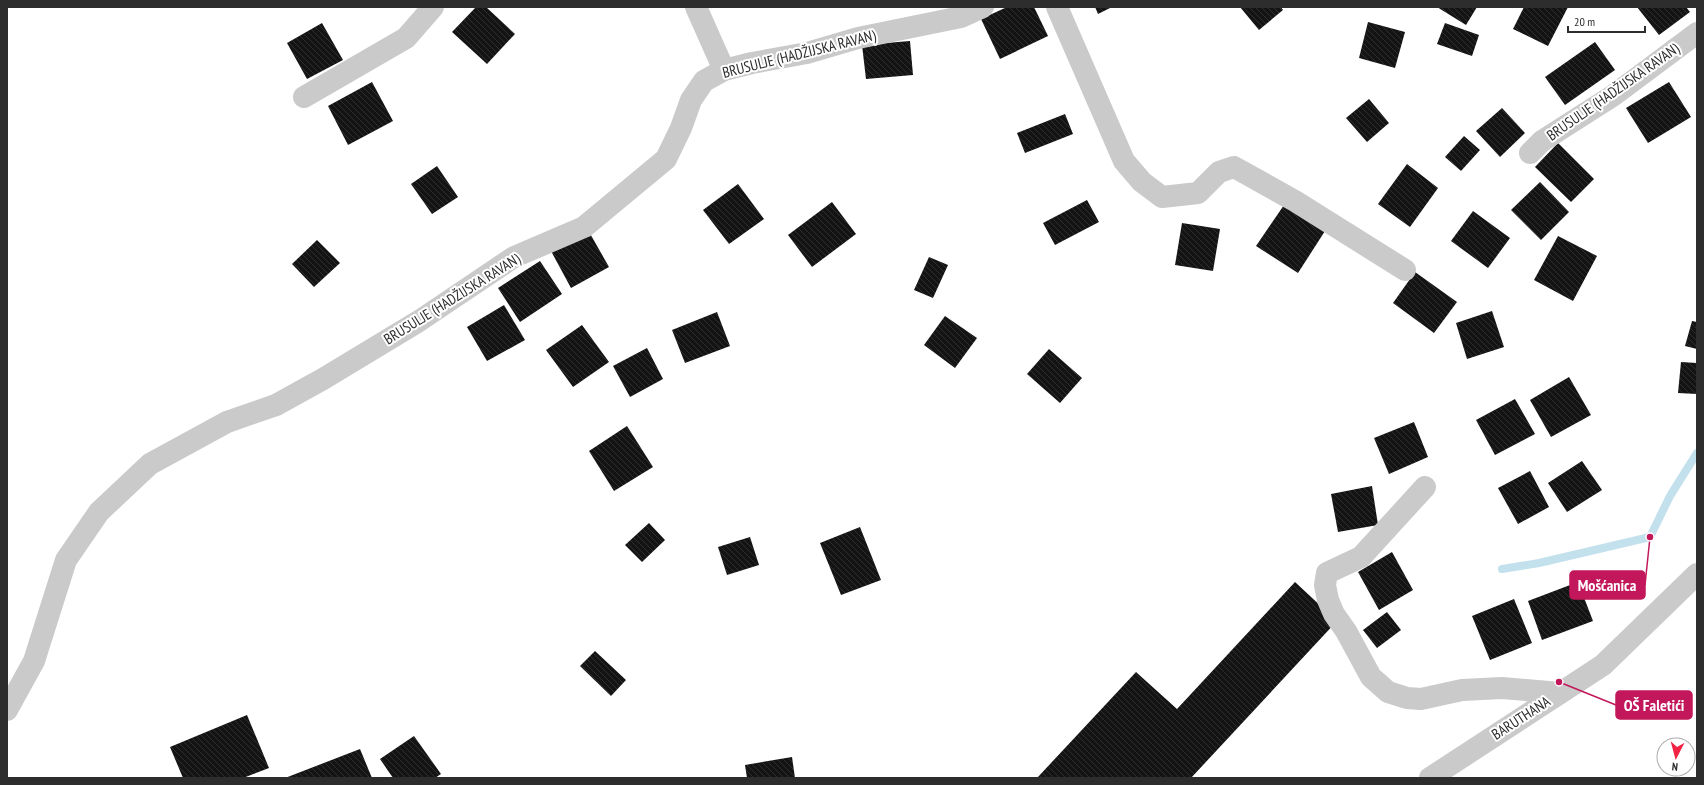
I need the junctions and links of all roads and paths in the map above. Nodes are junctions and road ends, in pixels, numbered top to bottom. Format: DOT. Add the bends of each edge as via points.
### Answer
graph roads {
  1 [pos="433,7"];
  2 [pos="696,7"];
  3 [pos="983,7"];
  4 [pos="1057,7"];
  5 [pos="1697,33"];
  6 [pos="724,70"];
  7 [pos="304,97"];
  8 [pos="1530,152"];
  9 [pos="1405,270"];
  10 [pos="1425,487"];
  11 [pos="1697,574"];
  12 [pos="1560,693"];
  13 [pos="7,710"];
  14 [pos="1430,778"];
  1 -- 7 [label="street" via="406,38"];
  2 -- 6 [label="street"];
  3 -- 6 [label="street, BRUSULJE (HADŽIJSKA RAVAN)" via="961,17"];
  4 -- 9 [label="street" via="1124,161 1142,182 1162,197 1198,193 1219,172 1234,168 1295,201"];
  5 -- 8 [label="street, BRUSULJE (HADŽIJSKA RAVAN)" via="1614,95 1542,141"];
  6 -- 13 [label="street, BRUSULJE (HADŽIJSKA RAVAN)" via="704,81 691,100 666,159 584,227 514,258 418,321 290,398 227,422 150,464 99,512 66,560 34,661"];
  10 -- 12 [label="street" via="1361,557 1327,574 1325,585 1328,600 1371,677 1388,692 1407,698 1421,699 1462,690 1502,688"];
  11 -- 12 [label="street, BARUTHANA" via="1603,665"];
  12 -- 14 [label="street, BARUTHANA"];
}
